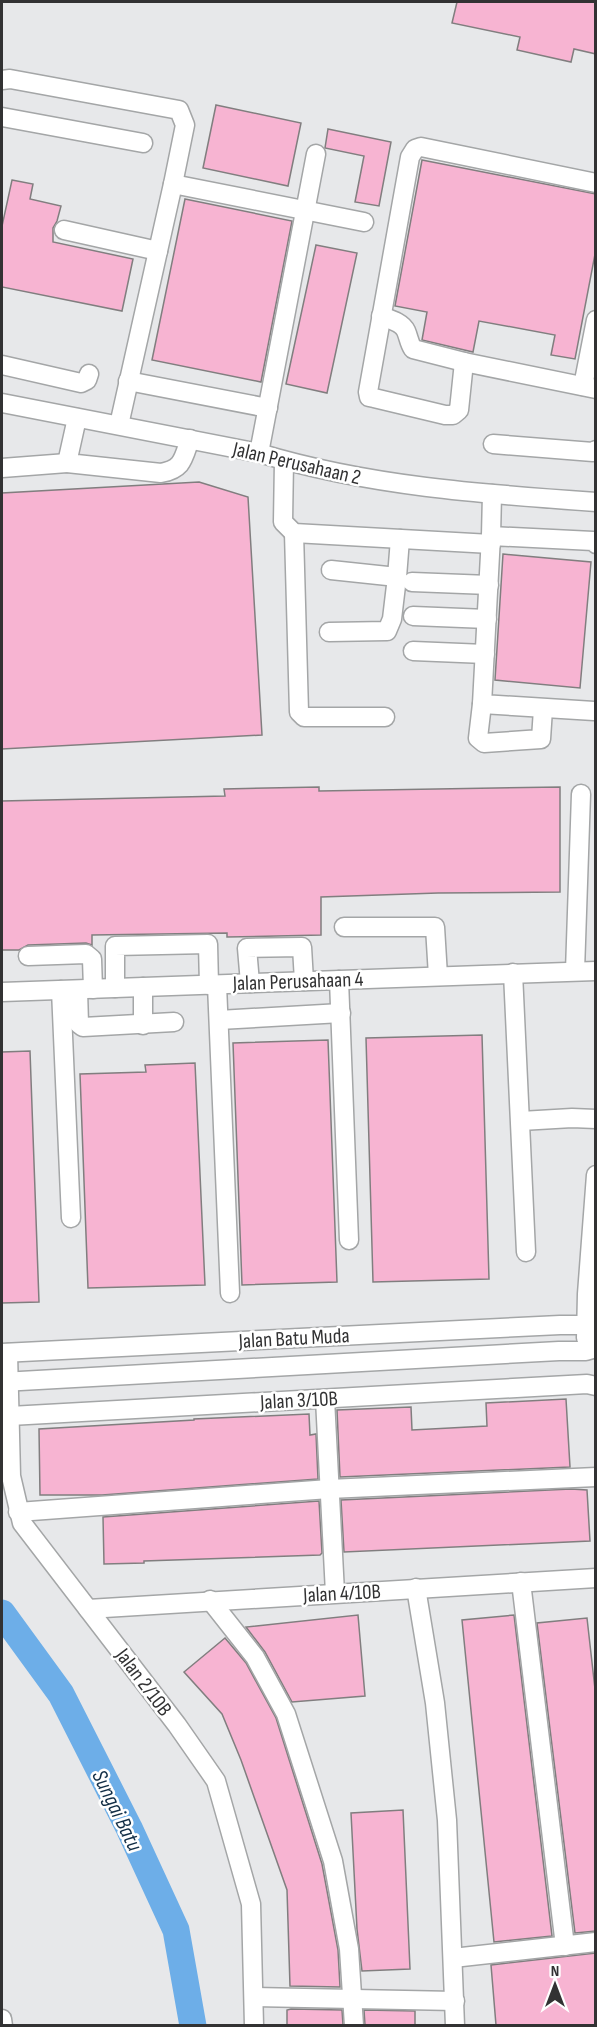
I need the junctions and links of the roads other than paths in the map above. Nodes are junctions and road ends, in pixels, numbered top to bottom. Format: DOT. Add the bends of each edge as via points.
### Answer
graph roads {
  1 [pos="2,80"];
  2 [pos="2,117"];
  3 [pos="143,143"];
  4 [pos="316,154"];
  5 [pos="596,183"];
  6 [pos="173,184"];
  7 [pos="306,212"];
  8 [pos="364,222"];
  9 [pos="64,230"];
  10 [pos="158,251"];
  11 [pos="381,316"];
  12 [pos="596,320"];
  13 [pos="464,362"];
  14 [pos="2,365"];
  15 [pos="89,374"];
  16 [pos="128,381"];
  17 [pos="589,387"];
  18 [pos="2,403"];
  19 [pos="268,408"];
  20 [pos="77,418"];
  21 [pos="118,425"];
  22 [pos="190,439"];
  23 [pos="493,444"];
  24 [pos="596,450"];
  25 [pos="259,453"];
  26 [pos="284,461"];
  27 [pos="67,463"];
  28 [pos="2,468"];
  29 [pos="492,494"];
  30 [pos="596,502"];
  31 [pos="294,533"];
  32 [pos="400,539"];
  33 [pos="491,540"];
  34 [pos="596,544"];
  35 [pos="331,570"];
  36 [pos="404,579"];
  37 [pos="489,585"];
  38 [pos="413,616"];
  39 [pos="487,619"];
  40 [pos="329,632"];
  41 [pos="413,651"];
  42 [pos="485,654"];
  43 [pos="482,704"];
  44 [pos="543,709"];
  45 [pos="595,709"];
  46 [pos="385,717"];
  47 [pos="581,794"];
  48 [pos="344,927"];
  49 [pos="28,956"];
  50 [pos="575,971"];
  51 [pos="596,971"];
  52 [pos="513,973"];
  53 [pos="438,976"];
  54 [pos="339,980"];
  55 [pos="304,981"];
  56 [pos="250,983"];
  57 [pos="213,985"];
  58 [pos="143,987"];
  59 [pos="116,988"];
  60 [pos="77,990"];
  61 [pos="2,992"];
  62 [pos="341,1013"];
  63 [pos="219,1020"];
  64 [pos="174,1022"];
  65 [pos="143,1025"];
  66 [pos="596,1119"];
  67 [pos="521,1121"];
  68 [pos="596,1175"];
  69 [pos="71,1218"];
  70 [pos="349,1240"];
  71 [pos="593,1250"];
  72 [pos="526,1252"];
  73 [pos="230,1293"];
  74 [pos="591,1327"];
  75 [pos="591,1350"];
  76 [pos="5,1353"];
  77 [pos="5,1382"];
  78 [pos="592,1385"];
  79 [pos="325,1399"];
  80 [pos="10,1416"];
  81 [pos="596,1477"];
  82 [pos="329,1489"];
  83 [pos="18,1512"];
  84 [pos="596,1578"];
  85 [pos="521,1582"];
  86 [pos="416,1588"];
  87 [pos="335,1593"];
  88 [pos="210,1600"];
  89 [pos="88,1609"];
  90 [pos="596,1942"];
  91 [pos="565,1946"];
  92 [pos="453,1958"];
  93 [pos="254,1997"];
  94 [pos="353,1999"];
  95 [pos="455,2001"];
  96 [pos="2,2019"];
  97 [pos="3,2025"];
  98 [pos="254,2025"];
  99 [pos="354,2025"];
  100 [pos="455,2025"];
  1 -- 6 [label="street" via="179,110 185,125"];
  2 -- 3 [label="street"];
  4 -- 7 [label="street"];
  5 -- 11 [label="street" via="421,147 415,149 410,157"];
  6 -- 7 [label="street"];
  6 -- 10 [label="street"];
  7 -- 8 [label="street"];
  7 -- 19 [label="street"];
  9 -- 10 [label="street"];
  10 -- 16 [label="street"];
  11 -- 13 [label="street" via="405,328 413,350"];
  11 -- 13 [label="street" via="369,397 453,416 459,410"];
  12 -- 17 [label="street"];
  13 -- 17 [label="street"];
  14 -- 15 [label="street" via="81,383"];
  16 -- 19 [label="street"];
  16 -- 21 [label="street"];
  18 -- 20 [label="street, Jalan Perusahaan 2"];
  19 -- 25 [label="street"];
  20 -- 21 [label="street, Jalan Perusahaan 2"];
  20 -- 27 [label="street"];
  21 -- 22 [label="street, Jalan Perusahaan 2"];
  22 -- 25 [label="street, Jalan Perusahaan 2"];
  22 -- 27 [label="street" via="182,463 174,471"];
  23 -- 24 [label="street"];
  25 -- 26 [label="street, Jalan Perusahaan 2"];
  26 -- 29 [label="street, Jalan Perusahaan 2" via="375,480"];
  26 -- 31 [label="street" via="283,522"];
  27 -- 28 [label="street"];
  29 -- 30 [label="street, Jalan Perusahaan 2"];
  29 -- 33 [label="street"];
  31 -- 32 [label="street"];
  31 -- 46 [label="street" via="299,712 304,717"];
  32 -- 33 [label="street"];
  32 -- 36 [label="street"];
  33 -- 34 [label="street"];
  33 -- 37 [label="street"];
  35 -- 36 [label="street"];
  36 -- 37 [label="street"];
  36 -- 40 [label="street" via="387,631"];
  37 -- 39 [label="street"];
  38 -- 39 [label="street"];
  39 -- 42 [label="street"];
  41 -- 42 [label="street"];
  42 -- 43 [label="street"];
  43 -- 44 [label="street"];
  43 -- 44 [label="street" via="478,738 484,743 541,739"];
  44 -- 45 [label="street"];
  47 -- 50 [label="street"];
  48 -- 53 [label="street" via="435,927"];
  49 -- 60 [label="street" via="86,954 92,959"];
  50 -- 51 [label="street, Jalan Perusahaan 4"];
  50 -- 52 [label="street, Jalan Perusahaan 4"];
  52 -- 53 [label="street, Jalan Perusahaan 4"];
  52 -- 67 [label="street"];
  53 -- 54 [label="street, Jalan Perusahaan 4"];
  54 -- 55 [label="street, Jalan Perusahaan 4"];
  54 -- 62 [label="street"];
  55 -- 56 [label="street, Jalan Perusahaan 4"];
  55 -- 56 [label="street" via="302,947 248,948"];
  56 -- 57 [label="street, Jalan Perusahaan 4"];
  57 -- 58 [label="street, Jalan Perusahaan 4"];
  57 -- 59 [label="street" via="208,944 115,946"];
  57 -- 63 [label="street"];
  58 -- 59 [label="street, Jalan Perusahaan 4"];
  58 -- 65 [label="street"];
  59 -- 60 [label="street, Jalan Perusahaan 4"];
  60 -- 61 [label="street, Jalan Perusahaan 4"];
  60 -- 65 [label="street" via="79,1024 83,1027"];
  60 -- 69 [label="street"];
  62 -- 63 [label="street"];
  62 -- 70 [label="street"];
  63 -- 73 [label="street"];
  64 -- 65 [label="street"];
  66 -- 67 [label="street"];
  67 -- 72 [label="street"];
  68 -- 71 [label="street"];
  71 -- 74 [label="street"];
  74 -- 75 [label="street"];
  74 -- 76 [label="street, Jalan Batu Muda" via="560,1325"];
  75 -- 77 [label="street, Jalan Batu Muda"];
  76 -- 77 [label="street, Jalan 2/10B"];
  77 -- 80 [label="street, Jalan 2/10B"];
  78 -- 79 [label="street, Jalan 3/10B"];
  79 -- 80 [label="street, Jalan 3/10B"];
  79 -- 82 [label="street"];
  80 -- 83 [label="street, Jalan 2/10B" via="11,1476"];
  81 -- 82 [label="street"];
  82 -- 83 [label="street"];
  82 -- 87 [label="street"];
  83 -- 89 [label="street, Jalan 2/10B" via="22,1523"];
  84 -- 85 [label="street, Jalan 4/10B"];
  85 -- 86 [label="street, Jalan 4/10B"];
  85 -- 91 [label="street"];
  86 -- 87 [label="street, Jalan 4/10B"];
  86 -- 92 [label="street" via="435,1703 447,1820"];
  87 -- 88 [label="street, Jalan 4/10B"];
  88 -- 89 [label="street, Jalan 4/10B"];
  88 -- 94 [label="street" via="255,1657 286,1714 333,1861 349,1949"];
  89 -- 93 [label="street, Jalan 2/10B" via="216,1781 250,1904"];
  90 -- 91 [label="street"];
  91 -- 92 [label="street"];
  92 -- 95 [label="street"];
  93 -- 94 [label="street"];
  93 -- 98 [label="street, Jalan 2/10B"];
  94 -- 95 [label="street"];
  94 -- 99 [label="street"];
  95 -- 100 [label="street"];
  96 -- 97 [label="street"];
}
